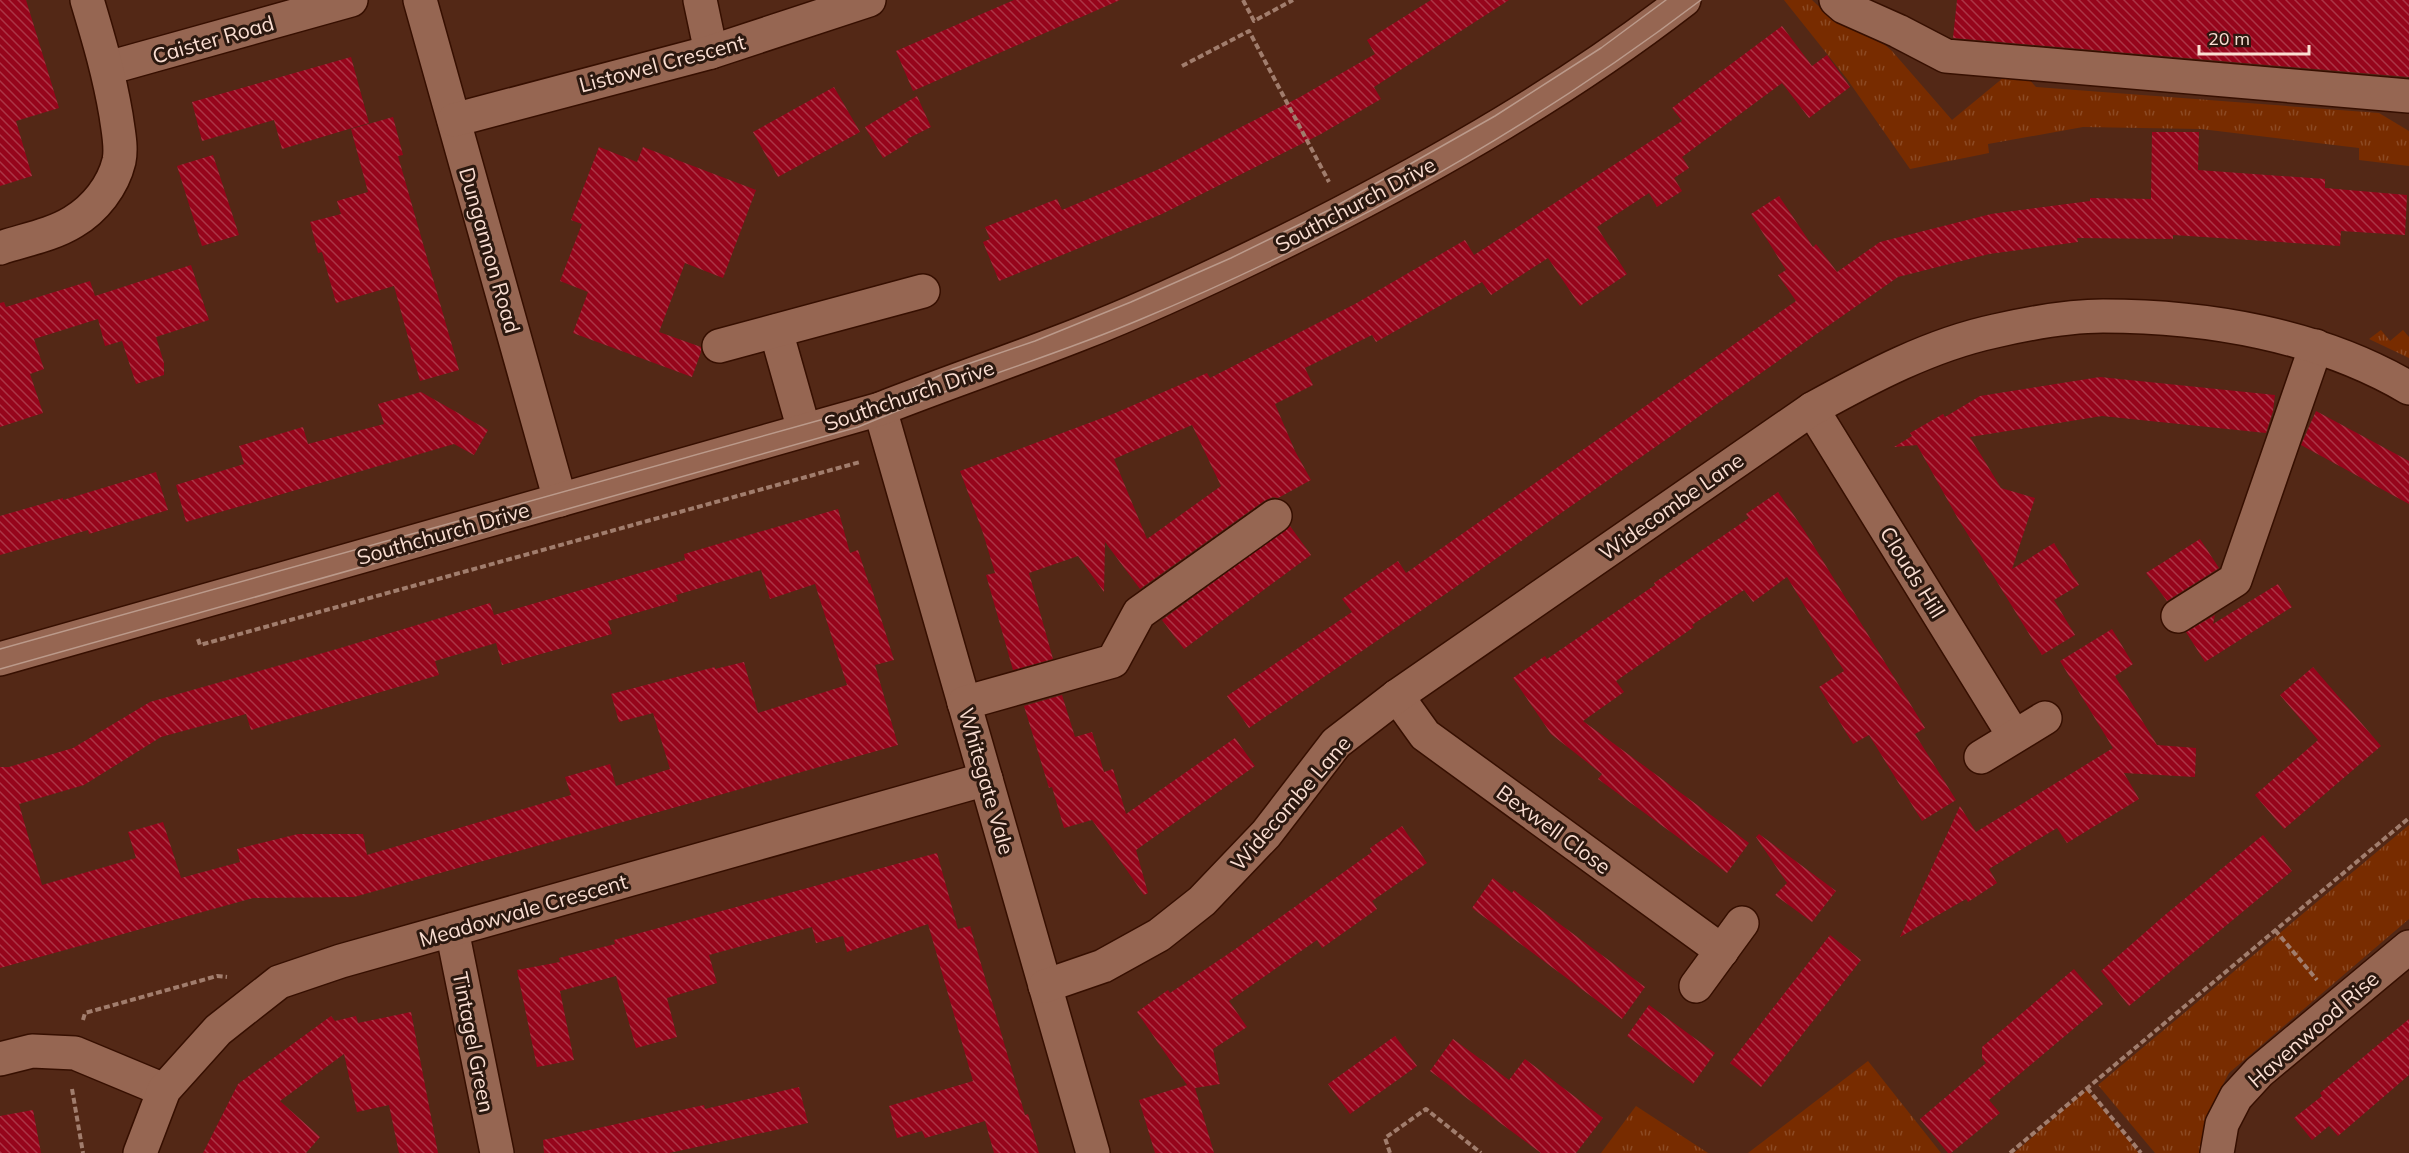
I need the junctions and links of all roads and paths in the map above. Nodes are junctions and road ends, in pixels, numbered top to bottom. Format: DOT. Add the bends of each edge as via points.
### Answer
graph roads {
  1 [pos="87,0"];
  2 [pos="351,0"];
  3 [pos="420,0"];
  4 [pos="699,0"];
  5 [pos="869,0"];
  6 [pos="1243,0"];
  7 [pos="1293,0"];
  8 [pos="1684,0"];
  9 [pos="1836,0"];
  10 [pos="711,52"];
  11 [pos="1182,66"];
  12 [pos="108,68"];
  13 [pos="2409,96"];
  14 [pos="454,120"];
  15 [pos="1344,212"];
  16 [pos="0,248"];
  17 [pos="923,291"];
  18 [pos="776,331"];
  19 [pos="719,346"];
  20 [pos="2316,346"];
  21 [pos="2409,388"];
  22 [pos="880,409"];
  23 [pos="1812,409"];
  24 [pos="804,430"];
  25 [pos="861,461"];
  26 [pos="560,500"];
  27 [pos="1275,516"];
  28 [pos="2178,616"];
  29 [pos="200,645"];
  30 [pos="0,658"];
  31 [pos="1397,696"];
  32 [pos="964,703"];
  33 [pos="2045,718"];
  34 [pos="2014,736"];
  35 [pos="1981,757"];
  36 [pos="986,779"];
  37 [pos="2409,818"];
  38 [pos="1742,923"];
  39 [pos="452,930"];
  40 [pos="2275,930"];
  41 [pos="2409,947"];
  42 [pos="1722,951"];
  43 [pos="279,982"];
  44 [pos="1045,986"];
  45 [pos="1696,986"];
  46 [pos="2338,1006"];
  47 [pos="75,1053"];
  48 [pos="0,1059"];
  49 [pos="2087,1088"];
  50 [pos="164,1090"];
  51 [pos="83,1153"];
  52 [pos="140,1153"];
  53 [pos="497,1153"];
  54 [pos="1093,1153"];
  55 [pos="1390,1153"];
  56 [pos="1481,1153"];
  57 [pos="2010,1153"];
  58 [pos="2141,1153"];
  59 [pos="2217,1153"];
  1 -- 12 [label="street"];
  2 -- 12 [label="street, Caister Road"];
  3 -- 14 [label="street, Dungannon Road"];
  4 -- 10 [label="street"];
  5 -- 10 [label="street, Listowel Crescent"];
  6 -- 7 [label="path" via="1254,21"];
  8 -- 15 [label="street, Southchurch Drive" via="1522,111"];
  9 -- 13 [label="street" via="1946,56"];
  10 -- 14 [label="street, Listowel Crescent"];
  11 -- 15 [label="path" via="1249,32"];
  12 -- 16 [label="street" via="120,159 112,183 73,222"];
  14 -- 26 [label="street, Dungannon Road"];
  15 -- 22 [label="street, Southchurch Drive" via="1210,278 1081,334"];
  17 -- 18 [label="street"];
  18 -- 19 [label="street"];
  18 -- 24 [label="street"];
  20 -- 21 [label="street, Widecombe Lane"];
  20 -- 23 [label="street, Widecombe Lane" via="2224,326 2161,318 2101,316 2042,322 1993,331 1934,350 1873,375"];
  20 -- 28 [label="street" via="2235,580"];
  22 -- 24 [label="street, Southchurch Drive"];
  22 -- 32 [label="street, Whitegate Vale"];
  23 -- 31 [label="street, Widecombe Lane"];
  23 -- 34 [label="street, Clouds Hill"];
  24 -- 26 [label="street, Southchurch Drive"];
  25 -- 29 [label="path"];
  26 -- 30 [label="street, Southchurch Drive"];
  27 -- 32 [label="street" via="1139,613 1113,661"];
  31 -- 42 [label="street, Bexwell Close" via="1425,735"];
  31 -- 44 [label="street, Widecombe Lane" via="1336,743 1266,834 1202,901 1159,935 1103,966"];
  32 -- 36 [label="street, Whitegate Vale"];
  33 -- 34 [label="street"];
  34 -- 35 [label="street"];
  36 -- 39 [label="street, Meadowvale Crescent"];
  36 -- 44 [label="street, Whitegate Vale"];
  37 -- 40 [label="path"];
  38 -- 42 [label="street"];
  39 -- 43 [label="street, Meadowvale Crescent"];
  39 -- 53 [label="street, Tintagel Green"];
  40 -- 46 [label="path"];
  40 -- 49 [label="path"];
  41 -- 46 [label="street, Havenwood Rise"];
  42 -- 45 [label="street"];
  43 -- 47 [label="path" via="218,976 85,1013"];
  43 -- 50 [label="street, Meadowvale Crescent" via="218,1030"];
  44 -- 54 [label="street, Whitegate Vale"];
  46 -- 59 [label="street, Havenwood Rise" via="2259,1072 2236,1097 2222,1124"];
  47 -- 48 [label="street" via="32,1051"];
  47 -- 50 [label="street"];
  47 -- 51 [label="path" via="70,1076"];
  49 -- 57 [label="path"];
  49 -- 58 [label="path"];
  50 -- 52 [label="street, Meadowvale Crescent"];
  55 -- 56 [label="path" via="1385,1138 1426,1109"];
}
